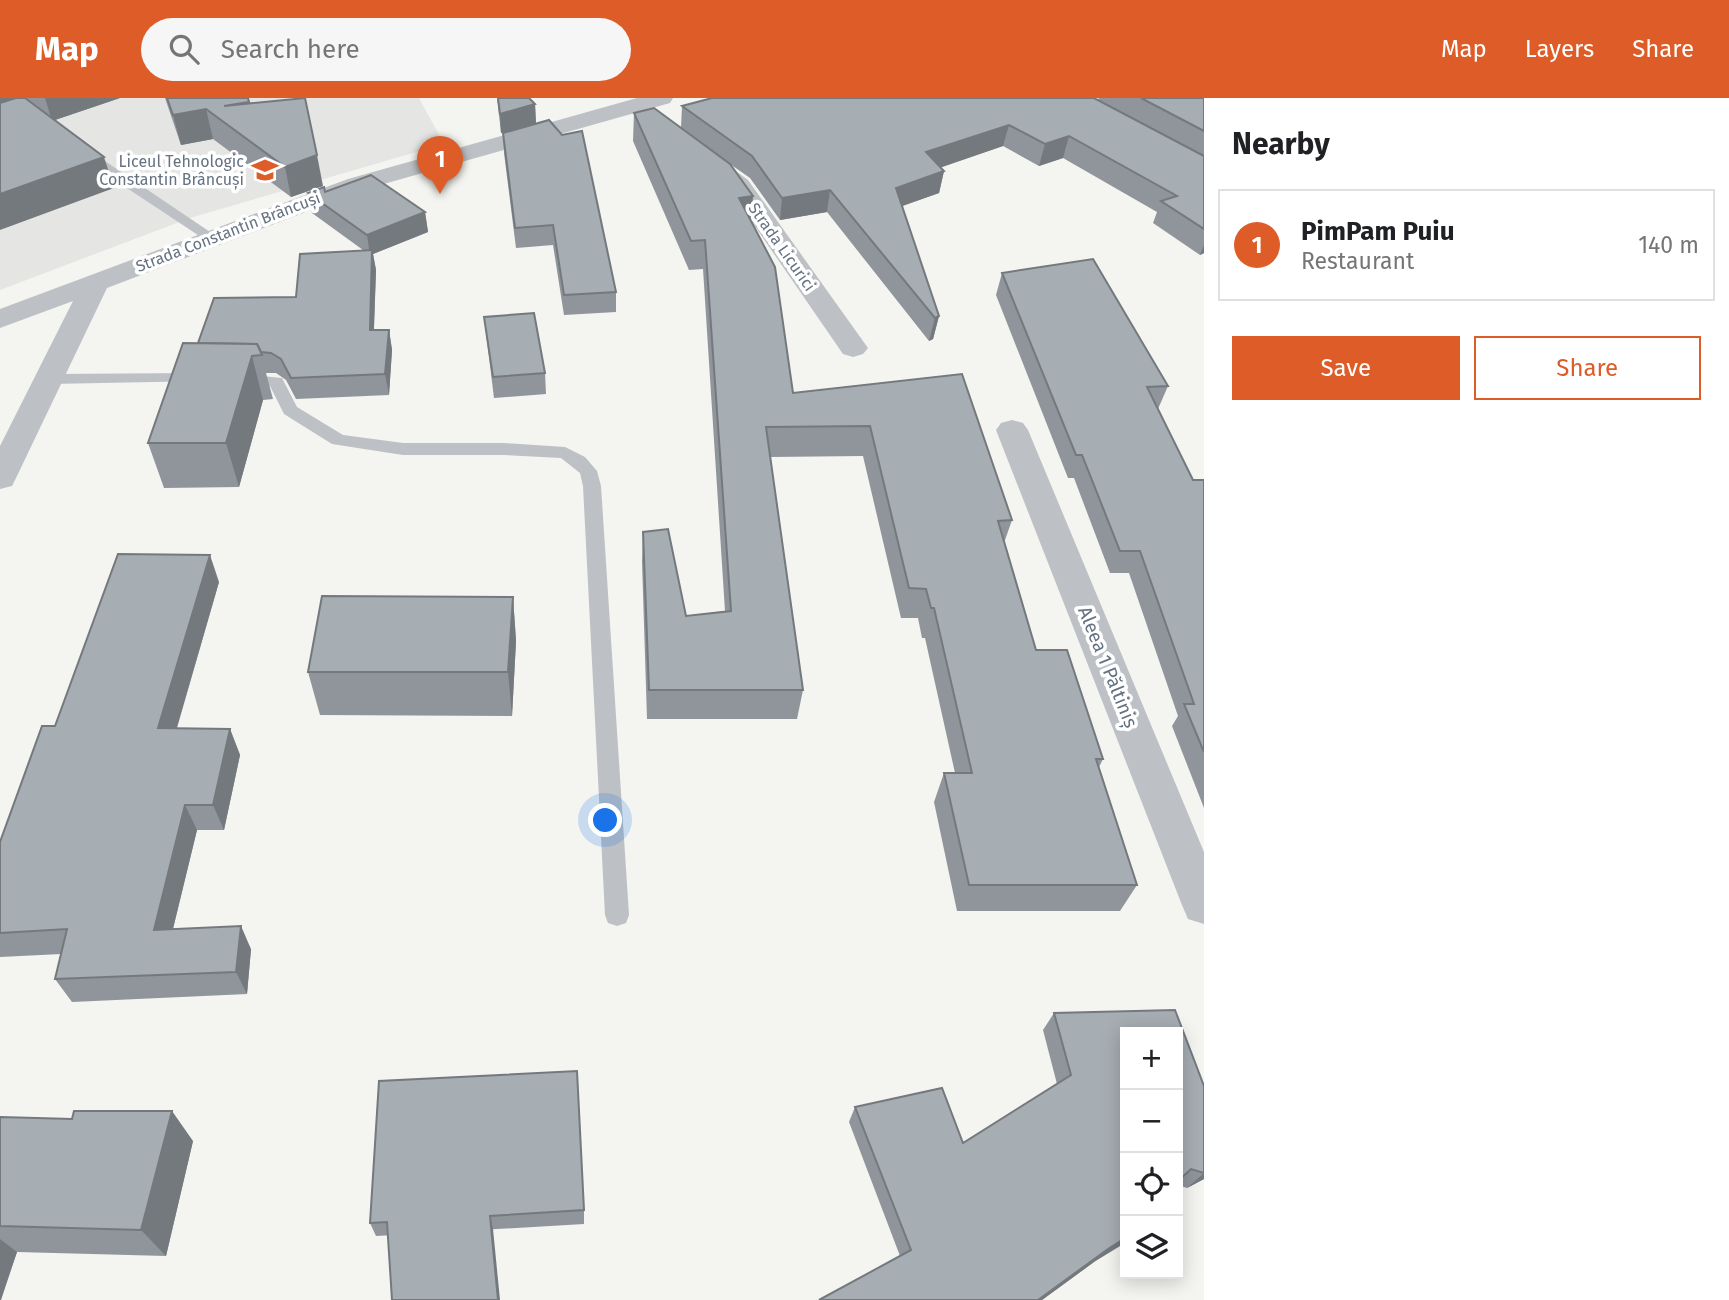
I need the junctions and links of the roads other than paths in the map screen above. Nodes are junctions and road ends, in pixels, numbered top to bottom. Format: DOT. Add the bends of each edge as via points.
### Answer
graph roads {
  1 [pos="662,98"];
  2 [pos="633,106"];
  3 [pos="663,128"];
  4 [pos="76,147"];
  5 [pos="695,153"];
  6 [pos="212,238"];
  7 [pos="96,283"];
  8 [pos="0,319"];
  9 [pos="853,348"];
  10 [pos="50,379"];
  11 [pos="1012,430"];
  12 [pos="0,478"];
  13 [pos="1204,905"];
  14 [pos="617,915"];
  1 -- 2 [label="street, Strada Constantin Brâncuși"];
  2 -- 3 [label="street"];
  2 -- 6 [label="street, Strada Constantin Brâncuși" via="357,184"];
  4 -- 6 [label="lane"];
  5 -- 9 [label="street, Strada Licurici" via="739,185"];
  6 -- 7 [label="street, Strada Constantin Brâncuși"];
  7 -- 8 [label="street, Strada Constantin Brâncuși"];
  7 -- 10 [label="street"];
  10 -- 12 [label="street"];
  10 -- 14 [label="lane" via="276,381 290,410 338,440 403,449 565,453 579,461 592,486"];
  11 -- 13 [label="street, Aleea 1 Păltiniș"];
}
